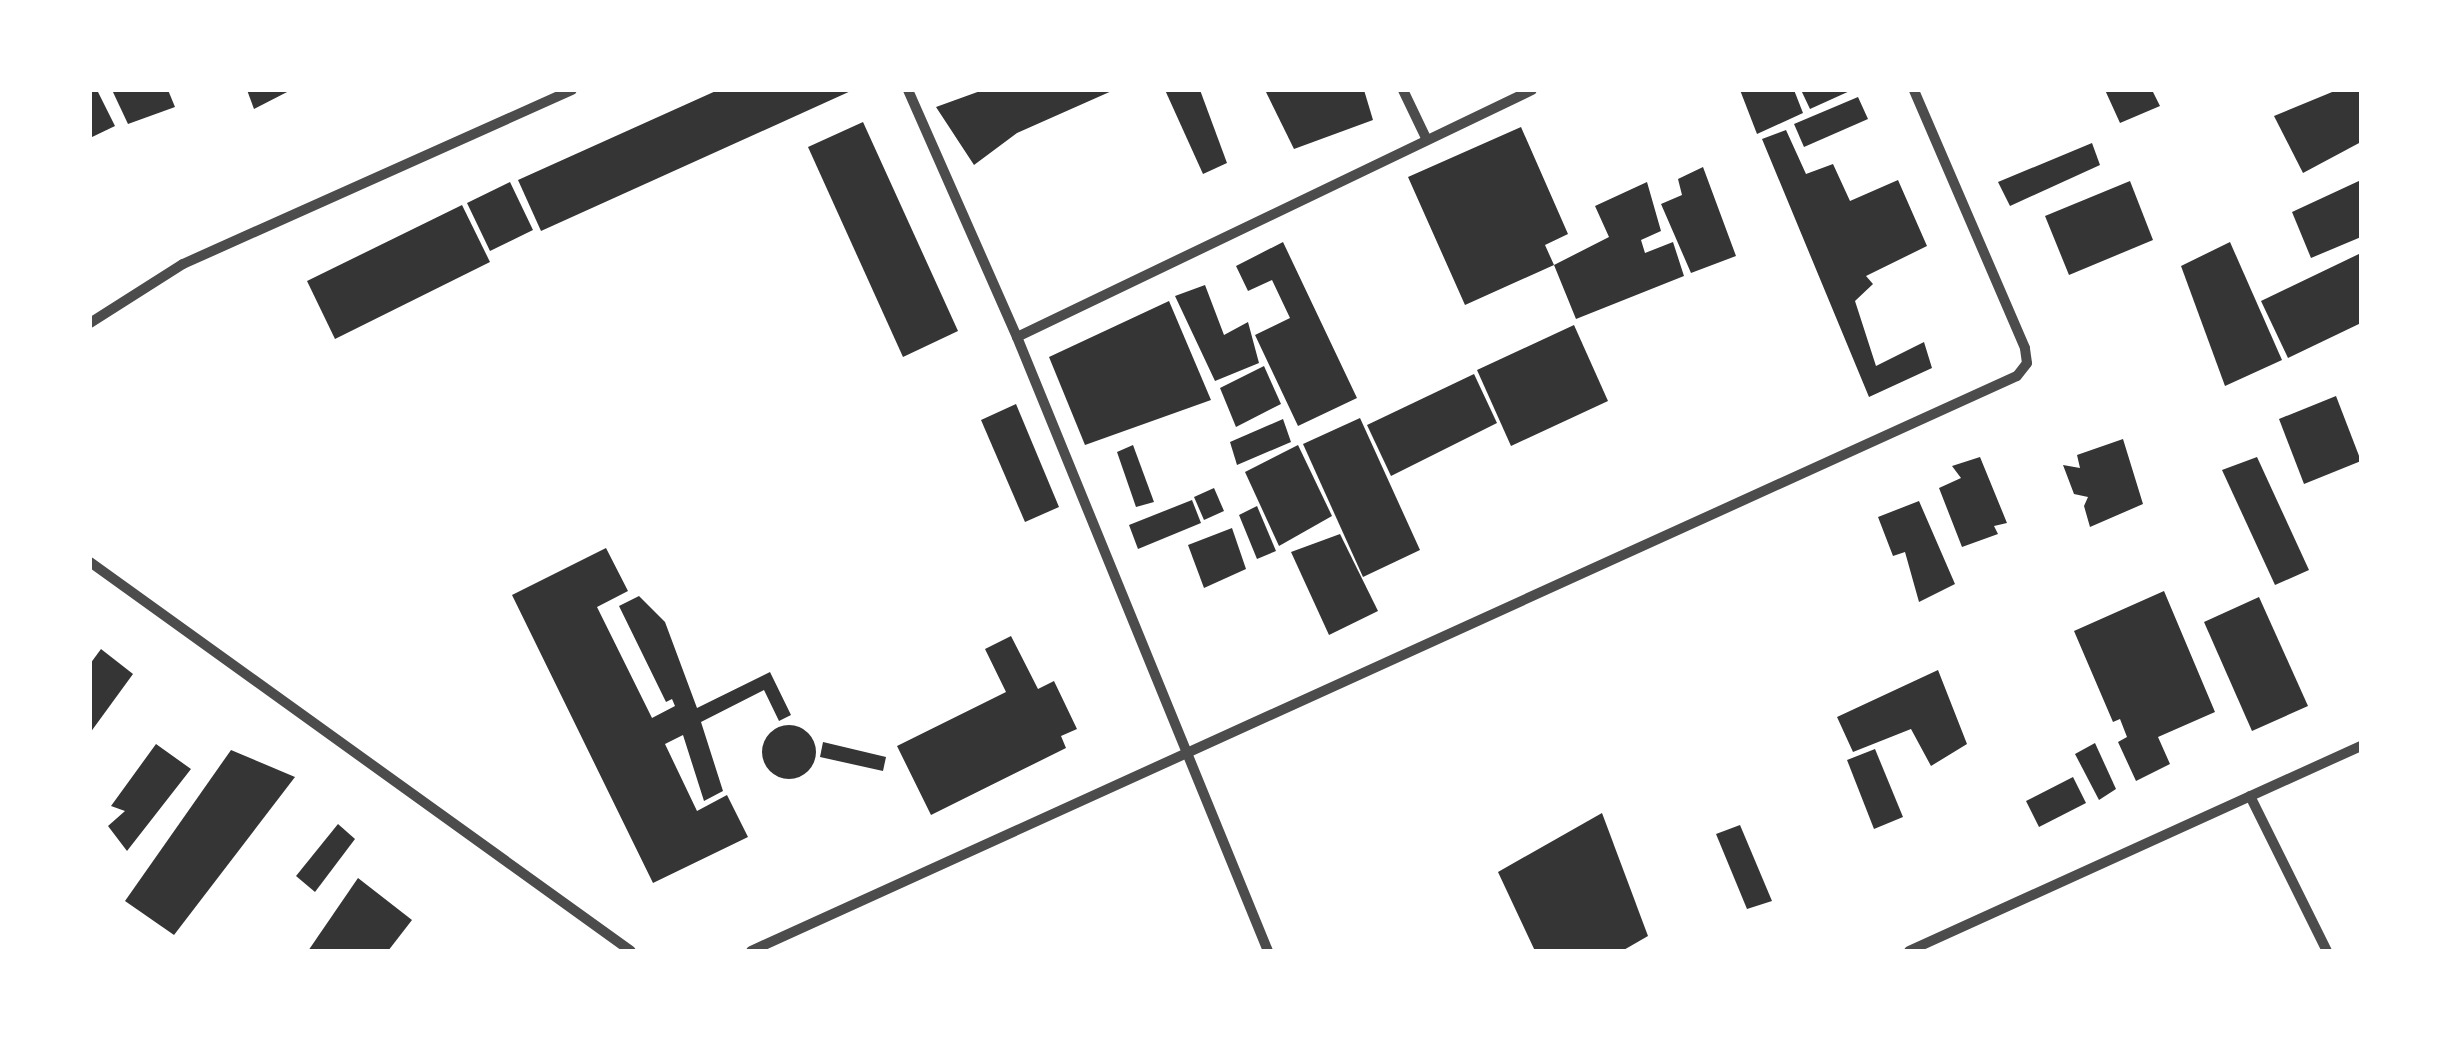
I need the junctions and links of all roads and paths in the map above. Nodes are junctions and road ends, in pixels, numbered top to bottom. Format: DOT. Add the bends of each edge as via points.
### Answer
graph roads {
  1 [pos="572,90"];
  2 [pos="908,90"];
  3 [pos="1404,90"];
  4 [pos="1532,90"];
  5 [pos="1914,90"];
  6 [pos="1427,140"];
  7 [pos="90,323"];
  8 [pos="1017,338"];
  9 [pos="90,562"];
  10 [pos="2361,746"];
  11 [pos="1185,758"];
  12 [pos="2250,796"];
  13 [pos="631,951"];
  14 [pos="751,951"];
  15 [pos="1268,951"];
  16 [pos="1909,951"];
  17 [pos="2326,951"];
  1 -- 7 [label="street" via="184,264"];
  2 -- 8 [label="street"];
  3 -- 6 [label="street"];
  4 -- 6 [label="street"];
  5 -- 11 [label="street" via="2025,348 2027,363 2017,376"];
  6 -- 8 [label="street"];
  8 -- 11 [label="street"];
  9 -- 13 [label="street"];
  10 -- 12 [label="street"];
  11 -- 14 [label="street"];
  11 -- 15 [label="street"];
  12 -- 16 [label="street"];
  12 -- 17 [label="street"];
}
